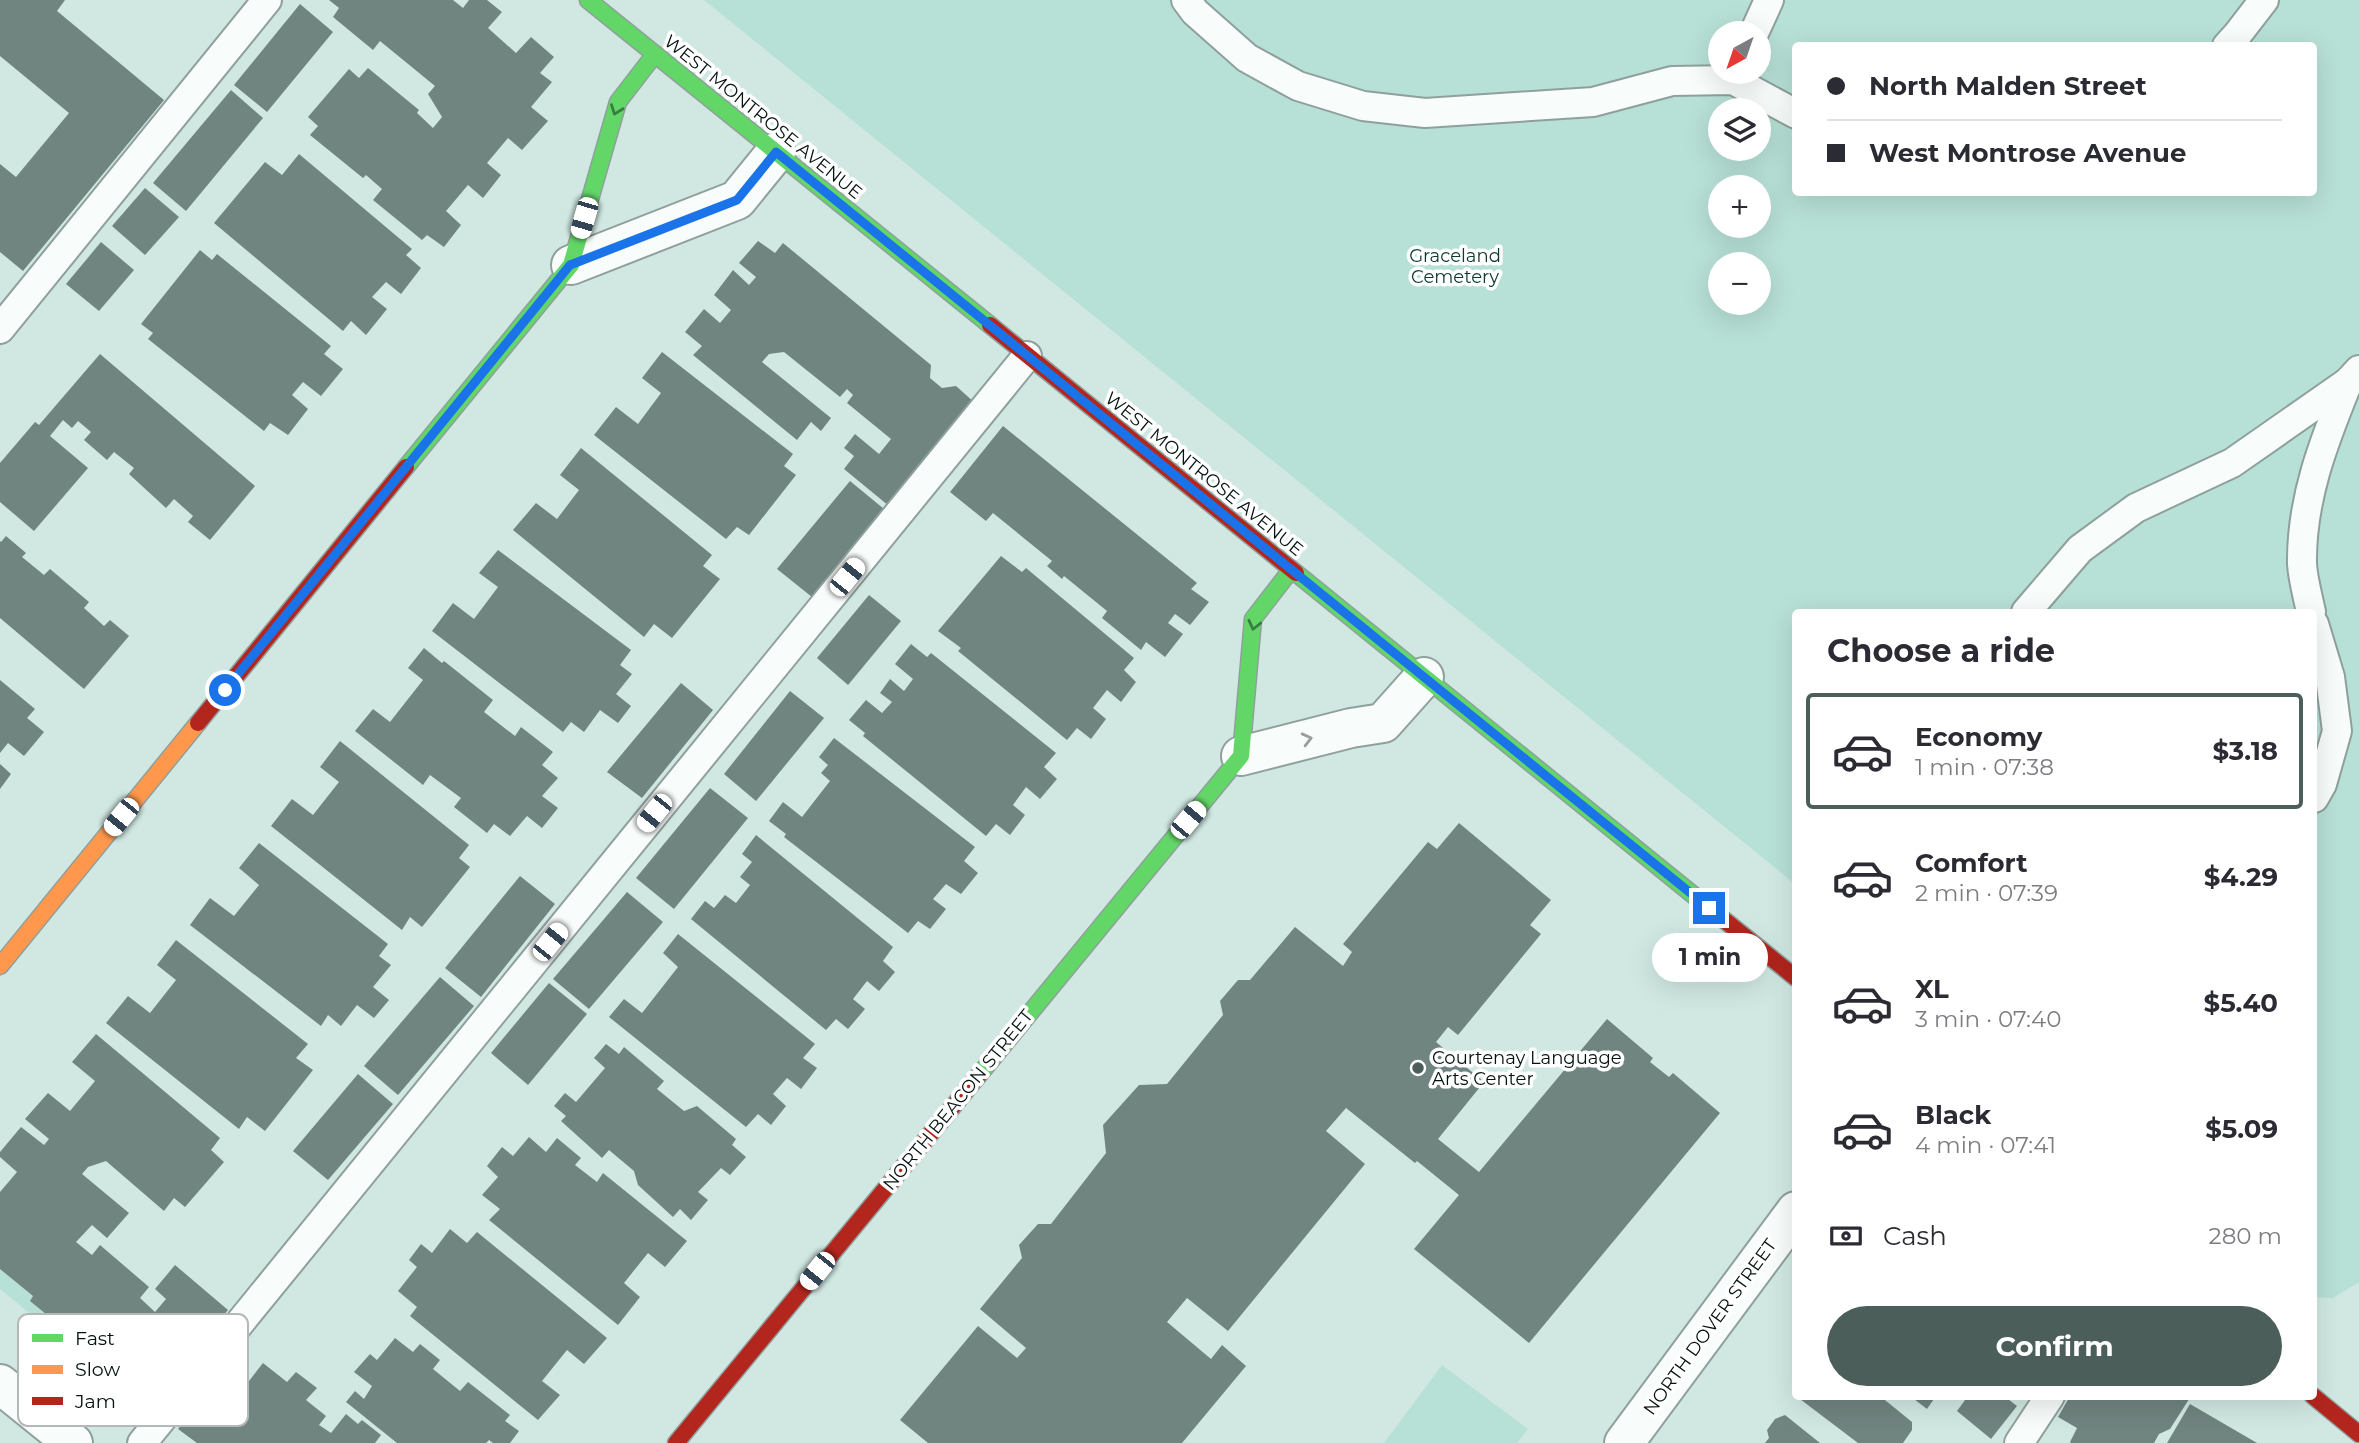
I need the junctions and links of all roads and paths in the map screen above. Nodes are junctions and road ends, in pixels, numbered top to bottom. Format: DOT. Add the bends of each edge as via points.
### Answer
graph roads {
  1 [pos="267,0"];
  2 [pos="588,0"];
  3 [pos="1186,0"];
  4 [pos="1769,0"];
  5 [pos="2264,0"];
  6 [pos="1759,21"];
  7 [pos="2231,42"];
  8 [pos="655,54"];
  9 [pos="1708,78"];
  10 [pos="1748,84"];
  11 [pos="1792,112"];
  12 [pos="776,152"];
  13 [pos="570,265"];
  14 [pos="0,330"];
  15 [pos="1027,356"];
  16 [pos="2354,376"];
  17 [pos="1291,570"];
  18 [pos="2029,609"];
  19 [pos="2310,609"];
  20 [pos="2317,634"];
  21 [pos="1424,677"];
  22 [pos="1241,756"];
  23 [pos="2317,793"];
  24 [pos="0,966"];
  25 [pos="1792,975"];
  26 [pos="1792,1216"];
  27 [pos="247,1314"];
  28 [pos="0,1384"];
  29 [pos="18,1399"];
  30 [pos="2317,1399"];
  31 [pos="2047,1400"];
  32 [pos="52,1426"];
  33 [pos="156,1426"];
  34 [pos="2359,1434"];
  35 [pos="73,1443"];
  36 [pos="142,1443"];
  37 [pos="676,1443"];
  38 [pos="1624,1443"];
  39 [pos="2019,1443"];
  1 -- 14 [label="lane"];
  2 -- 8 [label="street, WEST MONTROSE AVENUE"];
  3 -- 9 [label="lane" via="1247,58 1298,86 1363,106 1425,113 1593,102 1672,81"];
  4 -- 6 [label="lane"];
  5 -- 7 [label="lane"];
  8 -- 12 [label="street, WEST MONTROSE AVENUE"];
  8 -- 13 [label="street, one-way" via="618,102"];
  10 -- 11 [label="lane"];
  12 -- 13 [label="street" via="737,200"];
  12 -- 15 [label="street, WEST MONTROSE AVENUE"];
  13 -- 24 [label="street"];
  15 -- 17 [label="street, WEST MONTROSE AVENUE"];
  15 -- 27 [label="lane"];
  16 -- 18 [label="lane" via="2232,463 2136,508 2080,549"];
  16 -- 19 [label="lane" via="2321,448 2308,500 2302,566"];
  17 -- 21 [label="street, WEST MONTROSE AVENUE"];
  17 -- 22 [label="street, one-way" via="1253,619"];
  20 -- 23 [label="lane" via="2330,677 2337,731"];
  22 -- 21 [label="street, one-way" via="1383,723"];
  21 -- 25 [label="street, WEST MONTROSE AVENUE"];
  22 -- 37 [label="street, NORTH BEACON STREET"];
  26 -- 38 [label="street, NORTH DOVER STREET"];
  28 -- 29 [label="street"];
  30 -- 34 [label="street"];
  31 -- 39 [label="lane"];
  32 -- 35 [label="street"];
  33 -- 36 [label="lane"];
}
